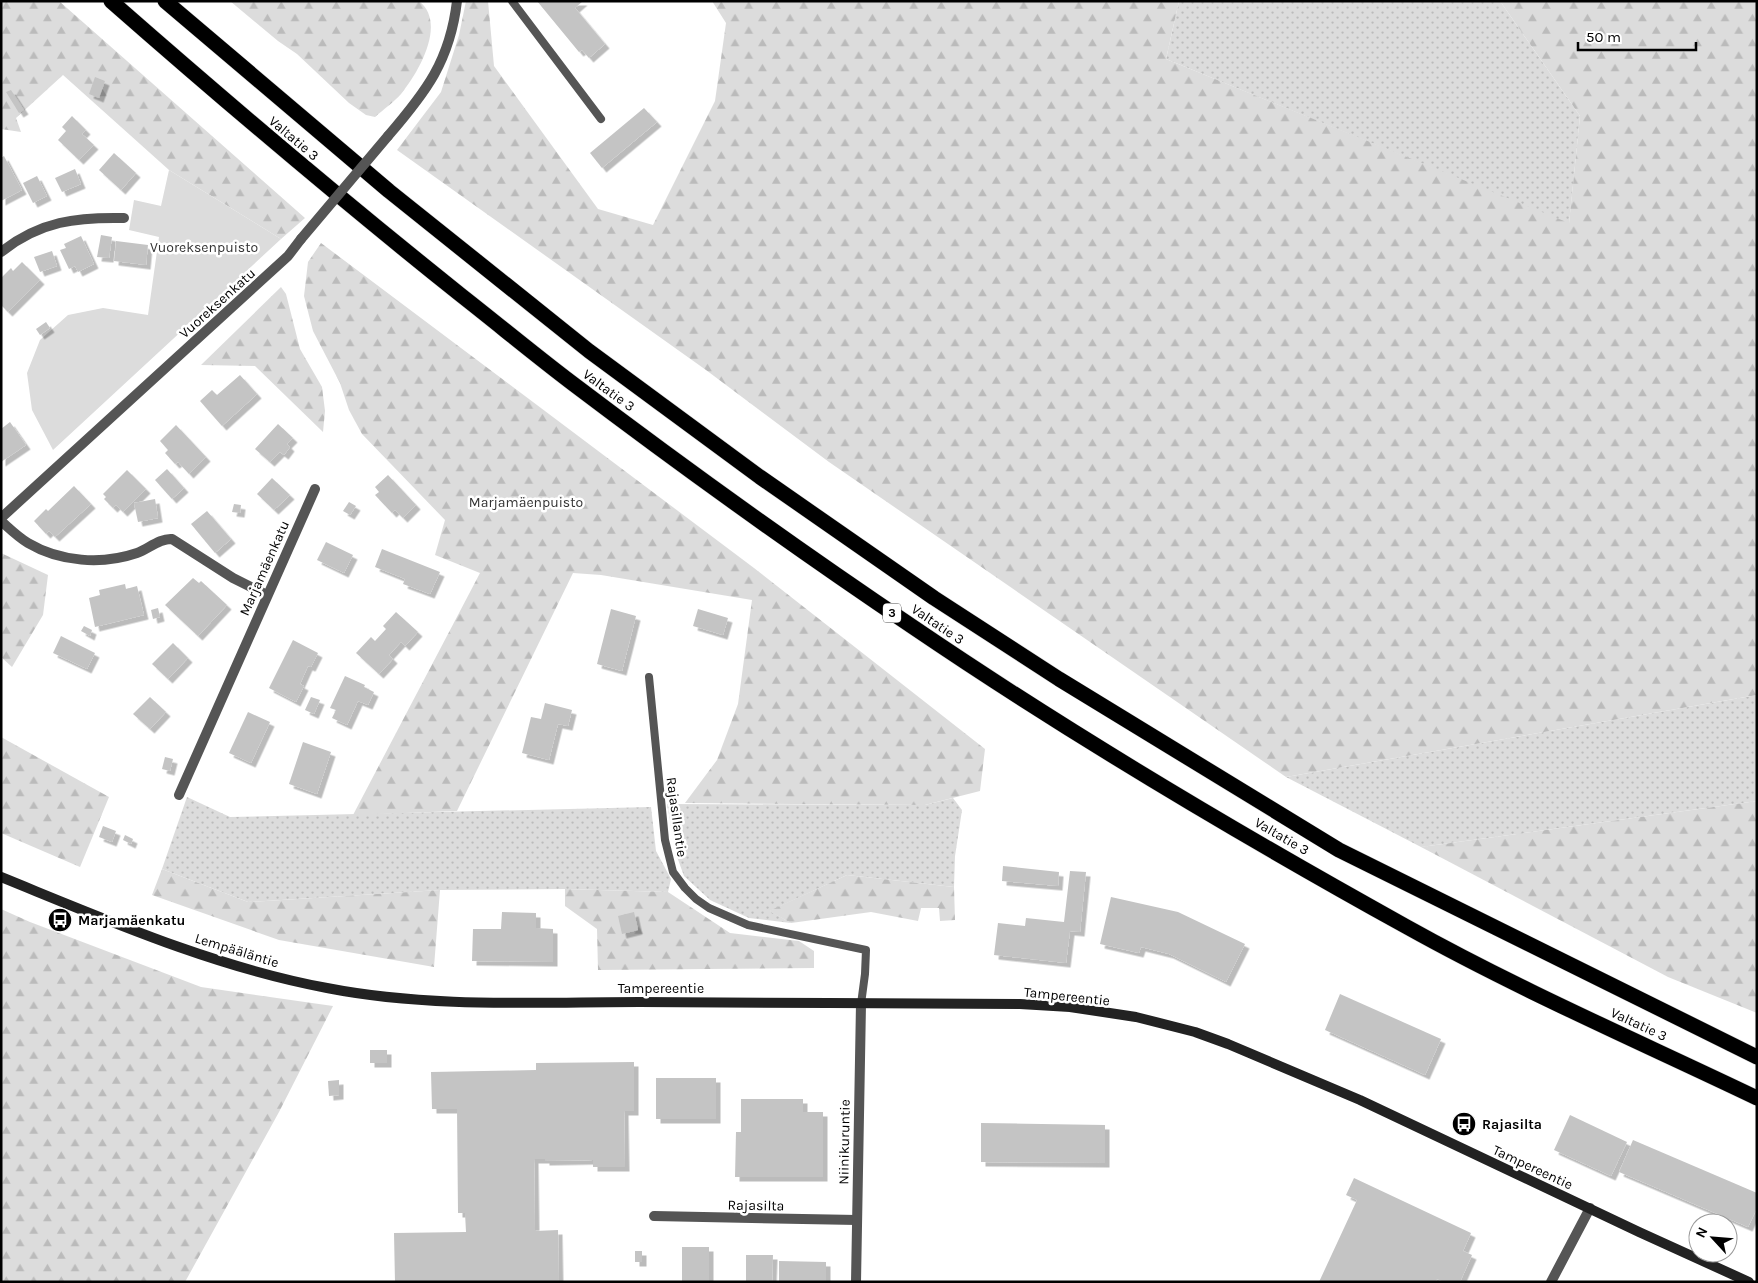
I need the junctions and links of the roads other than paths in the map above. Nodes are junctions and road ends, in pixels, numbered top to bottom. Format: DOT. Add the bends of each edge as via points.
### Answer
graph roads {
  1 [pos="111,1"];
  2 [pos="165,1"];
  3 [pos="457,1"];
  4 [pos="512,1"];
  5 [pos="601,119"];
  6 [pos="124,218"];
  7 [pos="1,252"];
  8 [pos="315,489"];
  9 [pos="1,520"];
  10 [pos="267,596"];
  11 [pos="649,677"];
  12 [pos="179,795"];
  13 [pos="1,877"];
  14 [pos="328,988"];
  15 [pos="861,1004"];
  16 [pos="1757,1057"];
  17 [pos="1757,1098"];
  18 [pos="1590,1208"];
  19 [pos="654,1216"];
  20 [pos="857,1220"];
  21 [pos="856,1282"];
  22 [pos="1551,1282"];
  23 [pos="1749,1282"];
  1 -- 17 [label="highway, Valtatie 3 / 3" via="367,220 568,380 738,506 914,628 1041,711 1184,798 1409,928 1515,983"];
  2 -- 16 [label="highway, Valtatie 3" via="389,192 589,351 760,477 934,598 1059,679 1339,850"];
  3 -- 9 [label="street, Vuoreksenkatu, bridge" via="452,32 435,77 288,256"];
  4 -- 5 [label="lane"];
  6 -- 7 [label="street" via="85,218 57,223 24,237"];
  8 -- 10 [label="street, Marjamäenkatu"];
  9 -- 10 [label="street" via="16,535 43,550 82,560 118,558 172,539"];
  10 -- 12 [label="street, Marjamäenkatu"];
  11 -- 15 [label="lane, Rajasillantie" via="665,840 673,872 696,899 728,917 748,925 866,950"];
  13 -- 14 [label="main road, Lempääläntie" via="213,959"];
  14 -- 15 [label="main road, Tampereentie" via="470,1002"];
  15 -- 18 [label="main road, Tampereentie" via="1070,1007 1136,1017 1195,1032 1342,1092"];
  15 -- 20 [label="street, Niinikuruntie"];
  18 -- 22 [label="street"];
  18 -- 23 [label="main road, Tampereentie"];
  19 -- 20 [label="street, Rajasilta"];
  20 -- 21 [label="street, Niinikuruntie"];
}
